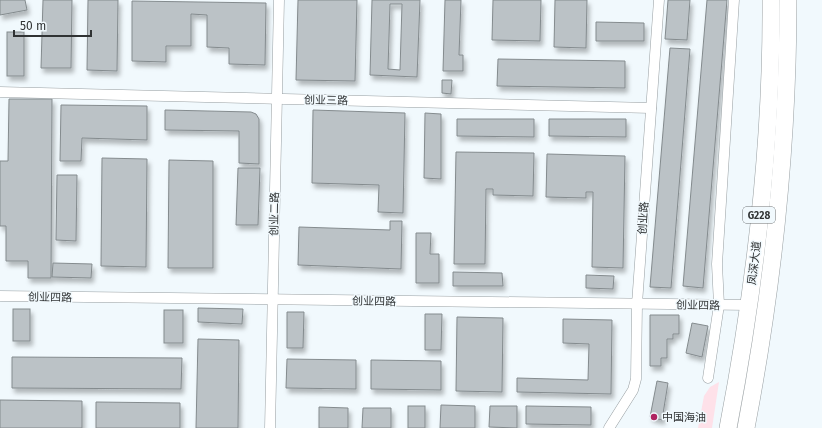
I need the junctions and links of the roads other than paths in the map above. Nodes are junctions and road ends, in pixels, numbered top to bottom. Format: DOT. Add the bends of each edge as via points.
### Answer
graph roads {
  1 [pos="279,0"];
  2 [pos="659,0"];
  3 [pos="734,0"];
  4 [pos="771,0"];
  5 [pos="788,0"];
  6 [pos="0,92"];
  7 [pos="277,99"];
  8 [pos="651,108"];
  9 [pos="0,296"];
  10 [pos="273,299"];
  11 [pos="637,304"];
  12 [pos="719,305"];
  13 [pos="748,305"];
  14 [pos="708,378"];
  15 [pos="270,428"];
  16 [pos="609,428"];
  17 [pos="728,428"];
  18 [pos="746,428"];
  1 -- 7 [label="street, 创业二路"];
  2 -- 8 [label="street, 创业路"];
  3 -- 12 [label="street" via="717,264"];
  4 -- 13 [label="highway, 凤深大道 / G228" via="764,155 757,240"];
  5 -- 18 [label="highway, 凤深大道 / G228" via="785,126 779,203 765,322"];
  6 -- 7 [label="street, 创业三路"];
  7 -- 8 [label="street, 创业三路"];
  7 -- 10 [label="street, 创业二路"];
  8 -- 11 [label="street, 创业路"];
  9 -- 10 [label="street, 创业四路"];
  10 -- 11 [label="street, 创业四路"];
  10 -- 15 [label="street, 创业二路"];
  11 -- 12 [label="street, 创业四路"];
  11 -- 16 [label="street, 创业路" via="636,379 633,390"];
  12 -- 13 [label="street, 创业四路"];
  12 -- 14 [label="street"];
  13 -- 17 [label="highway, 凤深大道 / G228"];
}
